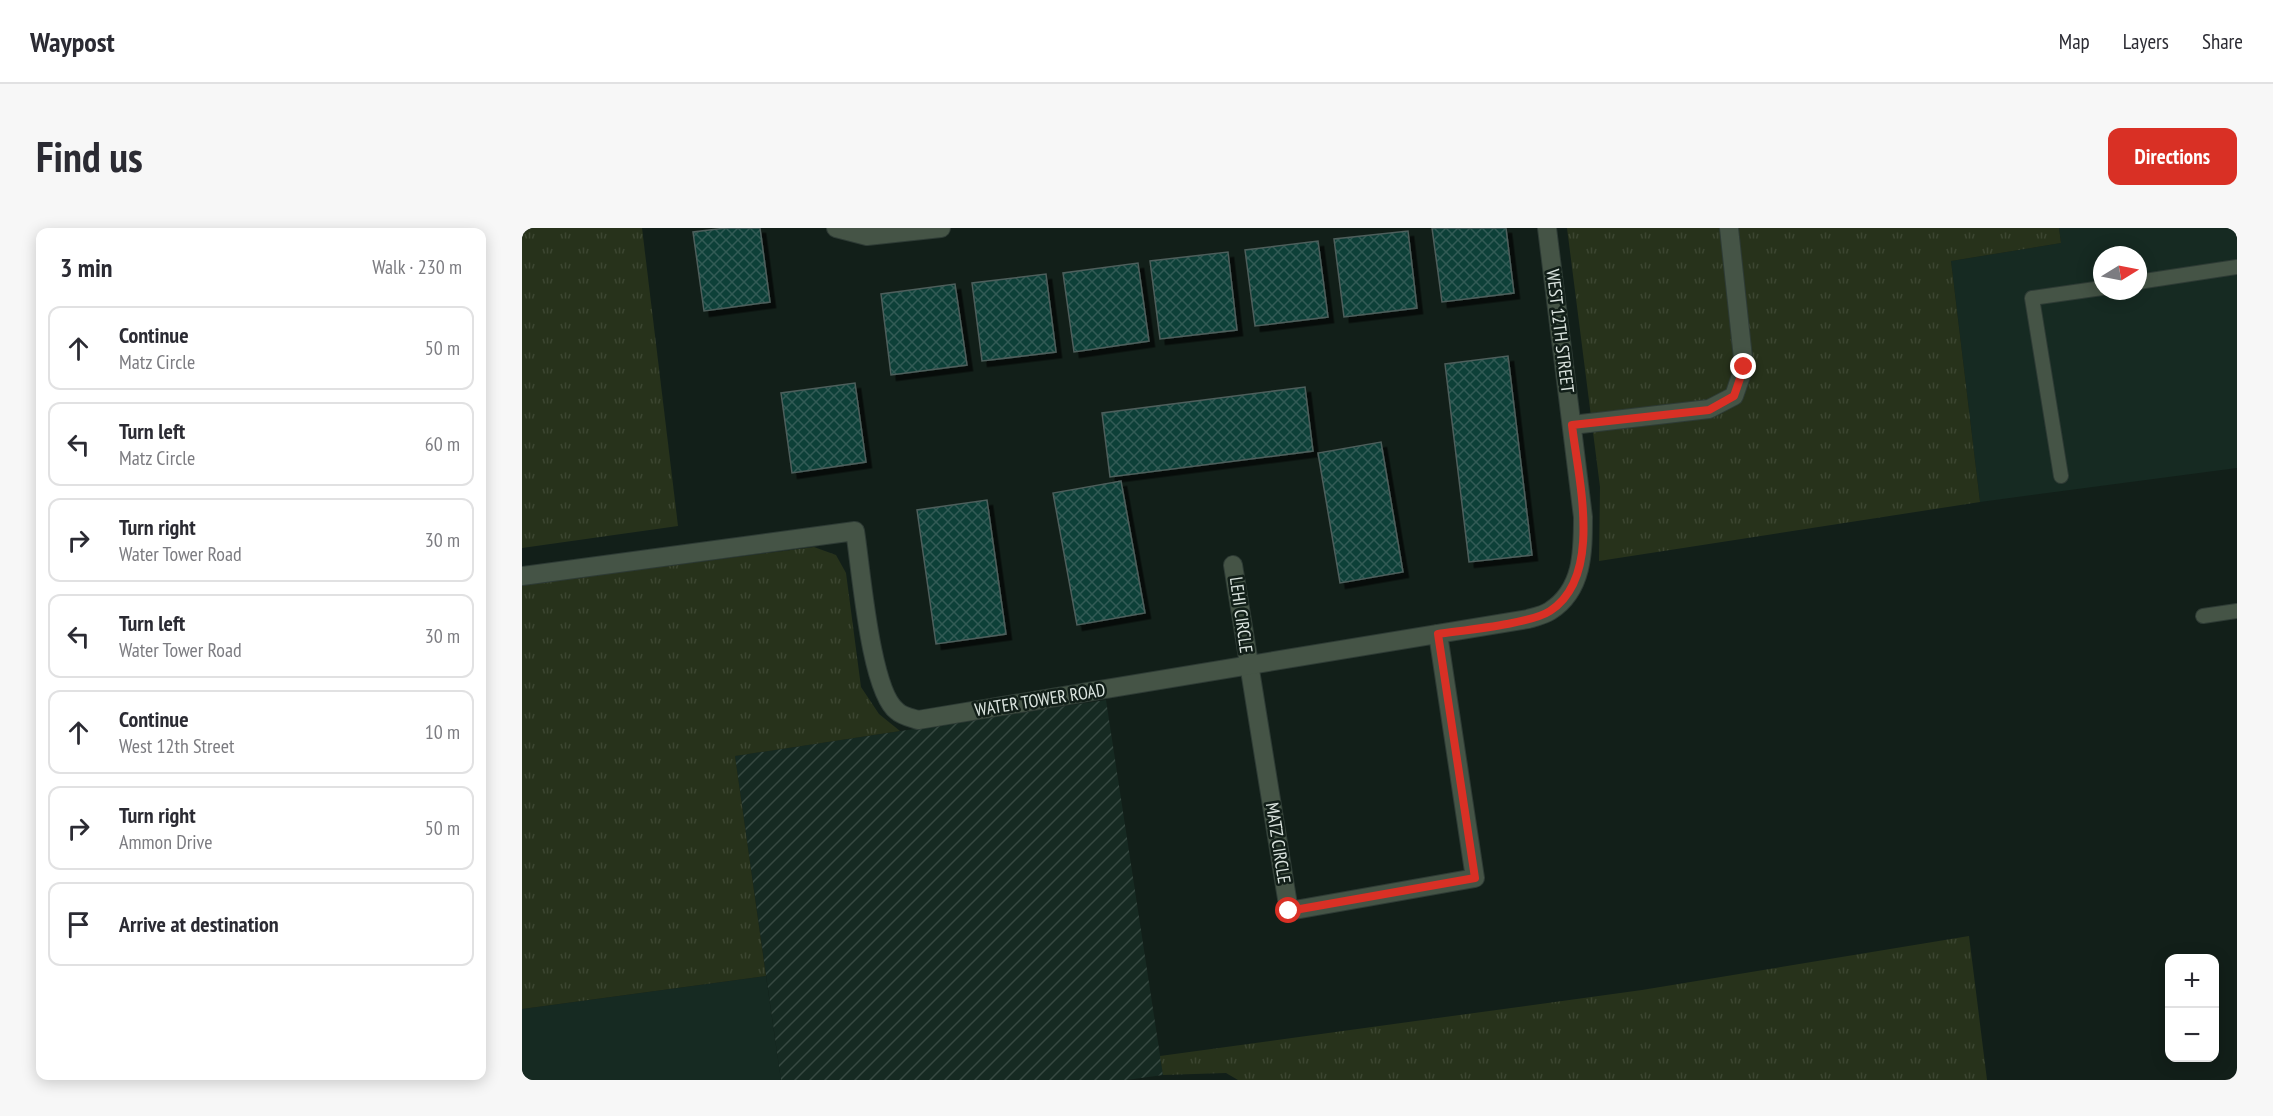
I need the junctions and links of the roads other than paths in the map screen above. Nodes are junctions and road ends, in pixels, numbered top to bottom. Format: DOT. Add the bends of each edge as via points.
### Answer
graph roads {
  1 [pos="836,228"];
  2 [pos="941,228"];
  3 [pos="1547,228"];
  4 [pos="1729,228"];
  5 [pos="2237,267"];
  6 [pos="2147,281"];
  7 [pos="2093,289"];
  8 [pos="1572,425"];
  9 [pos="1577,470"];
  10 [pos="2061,476"];
  11 [pos="1233,565"];
  12 [pos="522,576"];
  13 [pos="2237,611"];
  14 [pos="2204,616"];
  15 [pos="1438,634"];
  16 [pos="1248,666"];
  1 -- 2 [label="street" via="867,236"];
  3 -- 8 [label="street, WEST 12TH STREET"];
  4 -- 8 [label="street" via="1744,367 1734,396 1709,410"];
  5 -- 6 [label="lane"];
  7 -- 10 [label="lane" via="2032,298"];
  8 -- 9 [label="street, WEST 12TH STREET"];
  9 -- 15 [label="street, WATER TOWER ROAD" via="1583,553 1577,579 1566,597 1550,611 1528,619"];
  11 -- 16 [label="street, LEHI CIRCLE"];
  12 -- 16 [label="street, WATER TOWER ROAD" via="855,531 874,662 883,692 896,711 918,720"];
  13 -- 14 [label="lane"];
  15 -- 16 [label="street, WATER TOWER ROAD"];
  15 -- 16 [label="street, MATZ CIRCLE" via="1475,878 1289,911"];
}
